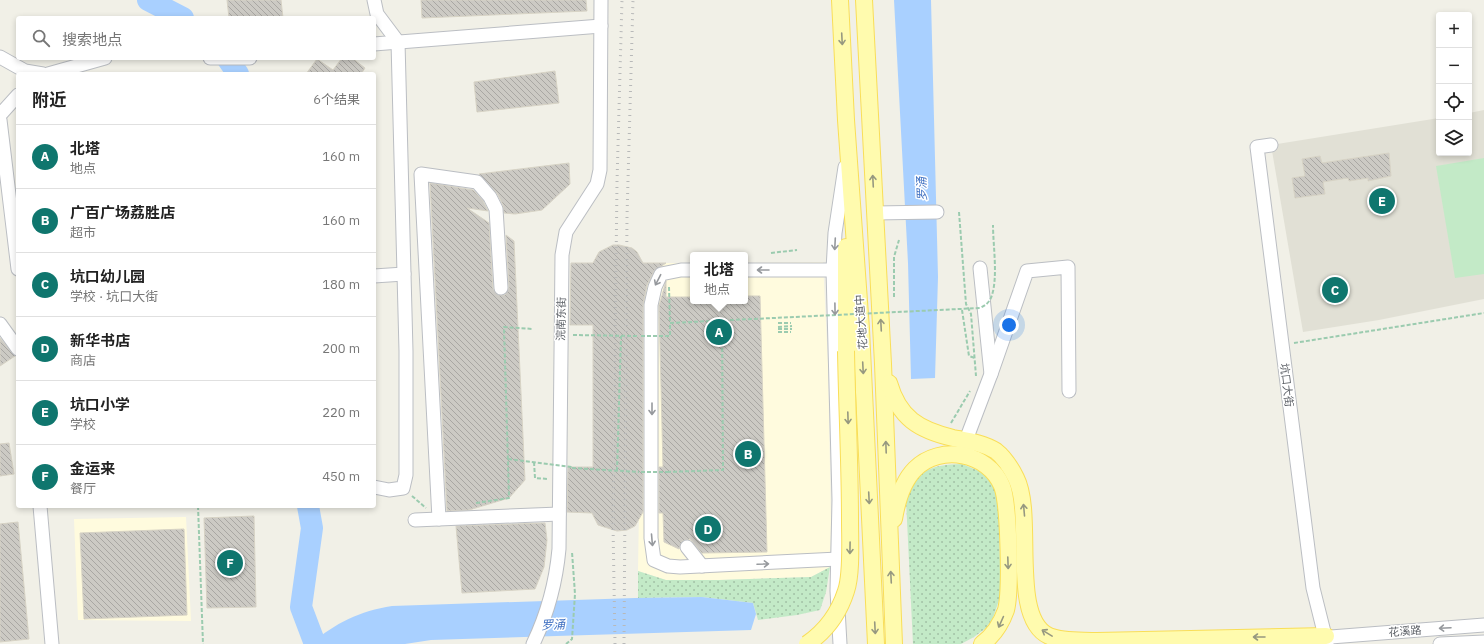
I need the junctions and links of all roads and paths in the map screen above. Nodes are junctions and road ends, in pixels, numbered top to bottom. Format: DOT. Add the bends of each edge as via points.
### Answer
graph roads {
  1 [pos="374,0"];
  2 [pos="601,0"];
  3 [pos="840,0"];
  4 [pos="864,0"];
  5 [pos="601,26"];
  6 [pos="398,42"];
  7 [pos="376,44"];
  8 [pos="0,57"];
  9 [pos="99,60"];
  10 [pos="31,72"];
  11 [pos="55,72"];
  12 [pos="16,97"];
  13 [pos="0,115"];
  14 [pos="0,120"];
  15 [pos="846,120"];
  16 [pos="1271,145"];
  17 [pos="846,164"];
  18 [pos="937,212"];
  19 [pos="959,212"];
  20 [pos="875,213"];
  21 [pos="993,225"];
  22 [pos="899,240"];
  23 [pos="797,250"];
  24 [pos="16,252"];
  25 [pos="770,253"];
  26 [pos="980,268"];
  27 [pos="690,270"];
  28 [pos="748,270"];
  29 [pos="833,270"];
  30 [pos="404,274"];
  31 [pos="376,276"];
  32 [pos="669,284"];
  33 [pos="501,288"];
  34 [pos="962,310"];
  35 [pos="893,312"];
  36 [pos="1484,313"];
  37 [pos="722,320"];
  38 [pos="0,324"];
  39 [pos="670,324"];
  40 [pos="791,327"];
  41 [pos="533,329"];
  42 [pos="572,335"];
  43 [pos="621,336"];
  44 [pos="1282,345"];
  45 [pos="16,346"];
  46 [pos="975,358"];
  47 [pos="883,364"];
  48 [pos="990,374"];
  49 [pos="976,381"];
  50 [pos="972,387"];
  51 [pos="1069,391"];
  52 [pos="945,432"];
  53 [pos="966,440"];
  54 [pos="969,456"];
  55 [pos="508,459"];
  56 [pos="534,462"];
  57 [pos="617,471"];
  58 [pos="559,480"];
  59 [pos="376,487"];
  60 [pos="403,488"];
  61 [pos="476,503"];
  62 [pos="40,508"];
  63 [pos="198,508"];
  64 [pos="559,514"];
  65 [pos="439,519"];
  66 [pos="415,520"];
  67 [pos="889,542"];
  68 [pos="687,547"];
  69 [pos="572,551"];
  70 [pos="838,559"];
  71 [pos="702,566"];
  72 [pos="1484,626"];
  73 [pos="1327,640"];
  74 [pos="1484,642"];
  75 [pos="52,644"];
  76 [pos="203,644"];
  77 [pos="533,644"];
  78 [pos="566,644"];
  79 [pos="807,644"];
  80 [pos="840,644"];
  81 [pos="876,644"];
  82 [pos="894,644"];
  83 [pos="982,644"];
  84 [pos="1274,644"];
  85 [pos="1440,644"];
  1 -- 6 [label="street" via="377,14"];
  2 -- 5 [label="street, 浣南东街"];
  3 -- 15 [label="main road, 花地大道中, one-way"];
  20 -- 4 [label="main road, 花地大道中, one-way"];
  5 -- 6 [label="street"];
  5 -- 58 [label="street, 浣南东街" via="600,170 597,184 566,232 562,255"];
  6 -- 7 [label="street"];
  6 -- 30 [label="street"];
  8 -- 10 [label="street"];
  9 -- 11 [label="street"];
  12 -- 13 [label="street"];
  14 -- 24 [label="street"];
  15 -- 17 [label="main road"];
  15 -- 81 [label="main road, 花地大道中, one-way" via="862,329"];
  16 -- 44 [label="street, 坑口大街" via="1257,147"];
  17 -- 29 [label="street, one-way" via="835,233"];
  17 -- 79 [label="main road, one-way, bridge" via="846,351 850,531 847,589 839,609 828,625"];
  18 -- 20 [label="street"];
  19 -- 46 [label="path" via="966,304 971,314"];
  47 -- 20 [label="main road, 花地大道中, one-way"];
  21 -- 34 [label="path, bridge" via="992,296 987,305"];
  22 -- 35 [label="path" via="894,257"];
  23 -- 25 [label="path"];
  26 -- 48 [label="street"];
  27 -- 71 [label="street, one-way" via="661,274 651,305 651,538 654,560 668,566"];
  29 -- 28 [label="street, one-way"];
  29 -- 70 [label="street, one-way" via="840,500"];
  30 -- 31 [label="street"];
  30 -- 60 [label="street" via="406,475"];
  32 -- 39 [label="path"];
  33 -- 65 [label="street" via="496,209 490,197 477,182 421,174"];
  34 -- 35 [label="path, bridge"];
  34 -- 46 [label="path" via="969,356"];
  35 -- 37 [label="path, bridge"];
  36 -- 44 [label="path"];
  37 -- 39 [label="path, bridge"];
  37 -- 57 [label="path, bridge" via="723,470"];
  38 -- 45 [label="street"];
  39 -- 43 [label="path, bridge" via="670,336"];
  40 -- 40 [label="path" via="778,328"];
  41 -- 55 [label="path" via="504,327"];
  42 -- 43 [label="path"];
  43 -- 57 [label="path"];
  44 -- 73 [label="street, 坑口大街" via="1313,588"];
  46 -- 49 [label="path"];
  47 -- 52 [label="main road" via="892,395 908,419 925,429"];
  67 -- 47 [label="main road, 花地大道中, one-way"];
  48 -- 51 [label="street" via="1027,271 1068,267"];
  48 -- 53 [label="street"];
  50 -- 52 [label="path"];
  52 -- 53 [label="main road"];
  53 -- 54 [label="street"];
  73 -- 53 [label="main road, one-way" via="1097,641 1048,635 1035,622 1027,601 1024,511 1017,480 1009,465 996,451"];
  54 -- 67 [label="main road" via="936,456 915,469 901,490"];
  54 -- 83 [label="main road, one-way" via="987,466 1002,485 1006,505 1009,594 1006,610 997,630"];
  55 -- 56 [label="path, bridge"];
  55 -- 61 [label="path" via="509,498"];
  56 -- 57 [label="path, bridge"];
  56 -- 58 [label="path" via="535,478"];
  58 -- 64 [label="street, 浣南东街"];
  59 -- 60 [label="street" via="389,490"];
  60 -- 65 [label="path"];
  62 -- 75 [label="street"];
  63 -- 76 [label="path"];
  64 -- 65 [label="street"];
  64 -- 77 [label="street, 浣南东街" via="558,563 539,632"];
  65 -- 66 [label="street"];
  82 -- 67 [label="main road, 花地大道中, one-way"];
  68 -- 71 [label="street"];
  69 -- 78 [label="path" via="575,594 572,638"];
  71 -- 70 [label="street, one-way"];
  70 -- 80 [label="street"];
  72 -- 73 [label="street, 花溪路, one-way"];
  73 -- 84 [label="street, 花溪路"];
  74 -- 85 [label="street"];
}
